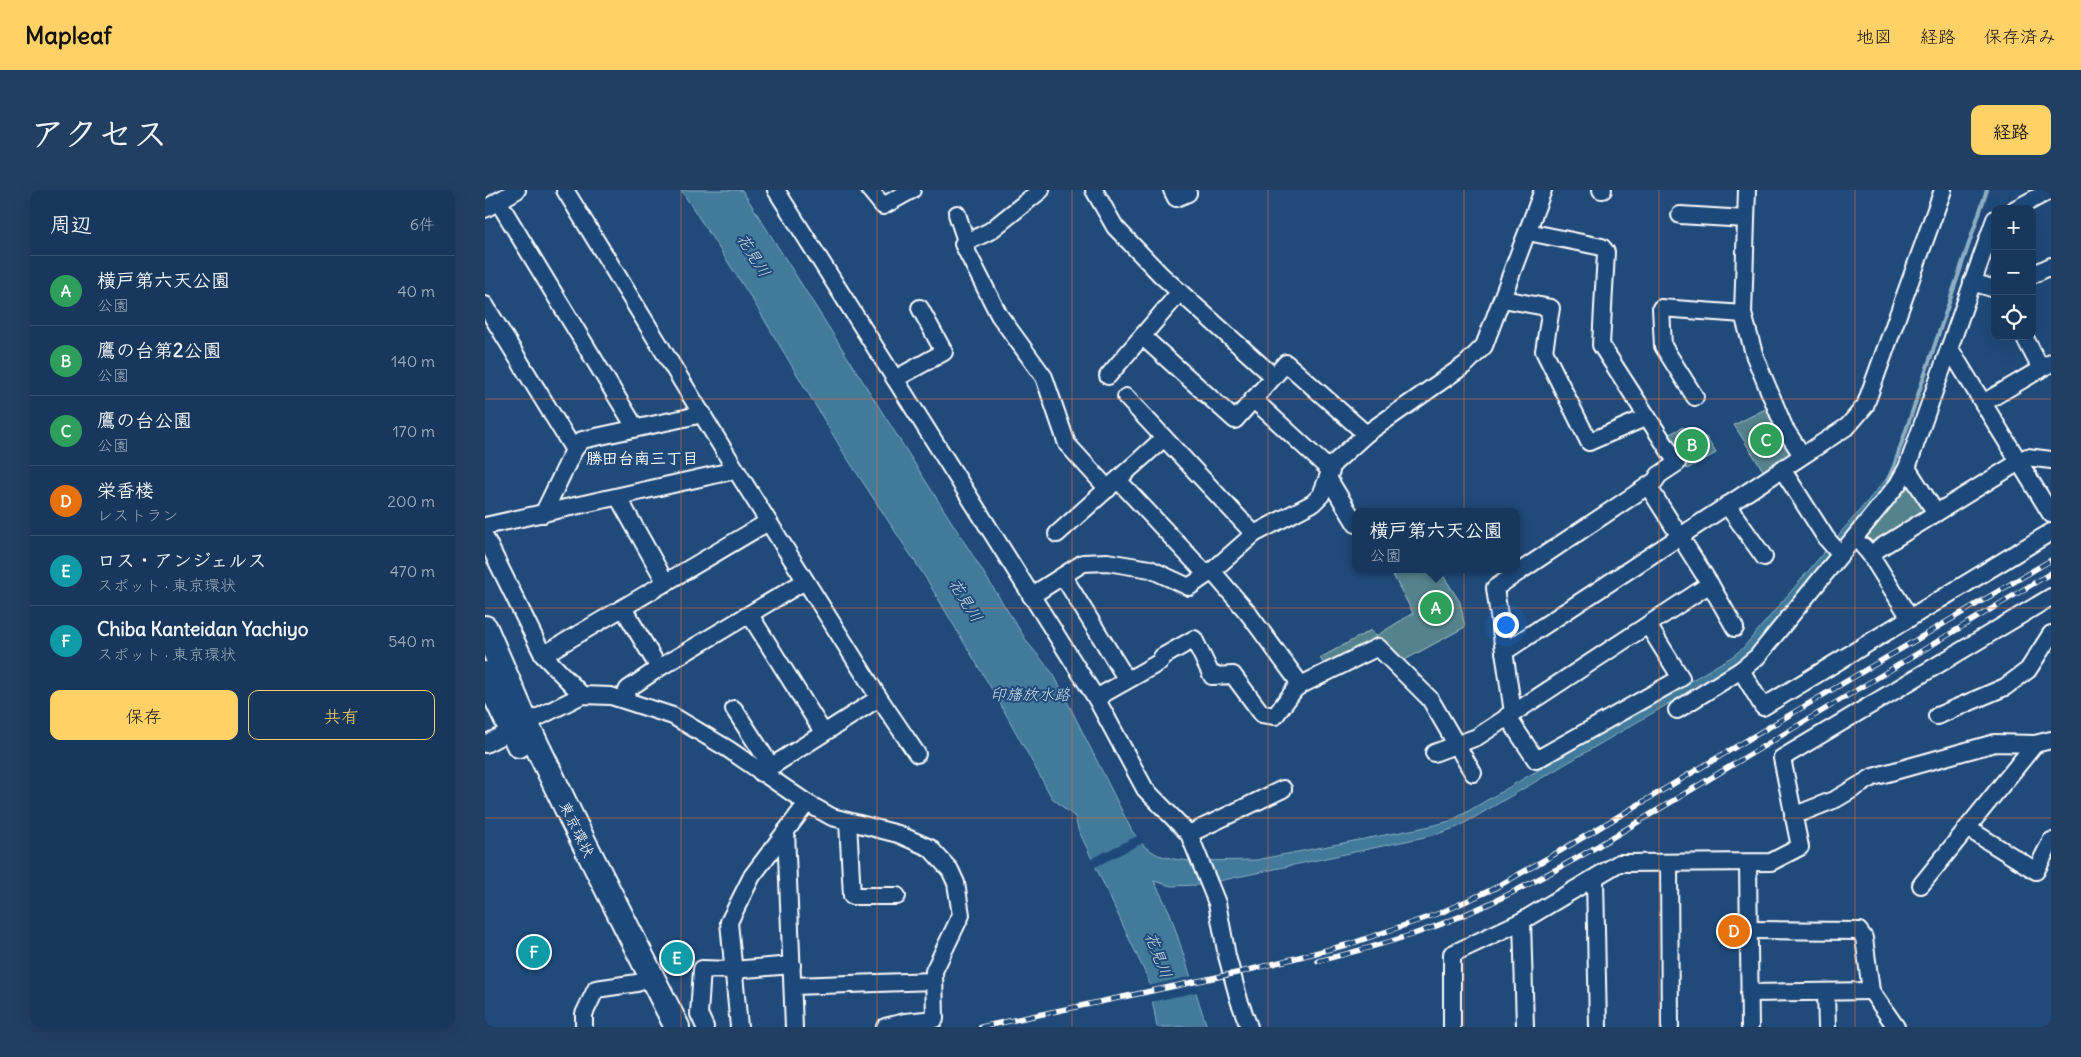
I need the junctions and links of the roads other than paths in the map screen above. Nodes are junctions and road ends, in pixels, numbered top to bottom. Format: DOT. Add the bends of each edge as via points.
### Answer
graph roads {
  1 [pos="517,190"];
  2 [pos="565,190"];
  3 [pos="776,190"];
  4 [pos="870,190"];
  5 [pos="912,190"];
  6 [pos="1041,190"];
  7 [pos="1094,190"];
  8 [pos="1543,190"];
  9 [pos="1747,190"];
  10 [pos="1943,190"];
  11 [pos="2023,190"];
  12 [pos="2051,190"];
  13 [pos="491,205"];
  14 [pos="2017,205"];
  15 [pos="2022,205"];
  16 [pos="957,214"];
  17 [pos="1680,215"];
  18 [pos="1747,219"];
  19 [pos="1991,230"];
  20 [pos="1528,232"];
  21 [pos="967,241"];
  22 [pos="2051,266"];
  23 [pos="2036,273"];
  24 [pos="1972,282"];
  25 [pos="1991,288"];
  26 [pos="1180,292"];
  27 [pos="1503,299"];
  28 [pos="485,305"];
  29 [pos="920,308"];
  30 [pos="1743,314"];
  31 [pos="1143,337"];
  32 [pos="2027,340"];
  33 [pos="1950,349"];
  34 [pos="2046,366"];
  35 [pos="1108,376"];
  36 [pos="1273,376"];
  37 [pos="895,379"];
  38 [pos="1126,397"];
  39 [pos="1695,397"];
  40 [pos="1253,399"];
  41 [pos="1983,403"];
  42 [pos="703,414"];
  43 [pos="1647,417"];
  44 [pos="635,427"];
  45 [pos="1366,434"];
  46 [pos="1164,438"];
  47 [pos="574,450"];
  48 [pos="1802,455"];
  49 [pos="2051,460"];
  50 [pos="2019,462"];
  51 [pos="1907,468"];
  52 [pos="1782,469"];
  53 [pos="736,470"];
  54 [pos="1329,474"];
  55 [pos="1113,484"];
  56 [pos="1648,486"];
  57 [pos="617,497"];
  58 [pos="1727,505"];
  59 [pos="1936,513"];
  60 [pos="543,514"];
  61 [pos="2051,514"];
  62 [pos="1352,517"];
  63 [pos="768,522"];
  64 [pos="485,526"];
  65 [pos="2051,532"];
  66 [pos="1057,534"];
  67 [pos="1254,534"];
  68 [pos="485,536"];
  69 [pos="1679,536"];
  70 [pos="1854,537"];
  71 [pos="1839,553"];
  72 [pos="1870,554"];
  73 [pos="1764,557"];
  74 [pos="1520,571"];
  75 [pos="1209,573"];
  76 [pos="1518,573"];
  77 [pos="1063,576"];
  78 [pos="805,581"];
  79 [pos="666,583"];
  80 [pos="1710,584"];
  81 [pos="1031,596"];
  82 [pos="2051,597"];
  83 [pos="623,608"];
  84 [pos="749,615"];
  85 [pos="1910,618"];
  86 [pos="1648,624"];
  87 [pos="485,628"];
  88 [pos="1735,628"];
  89 [pos="2050,639"];
  90 [pos="1504,652"];
  91 [pos="543,655"];
  92 [pos="659,668"];
  93 [pos="1741,670"];
  94 [pos="485,674"];
  95 [pos="1127,680"];
  96 [pos="1301,685"];
  97 [pos="582,695"];
  98 [pos="879,698"];
  99 [pos="1096,698"];
  100 [pos="623,699"];
  101 [pos="734,708"];
  102 [pos="1677,710"];
  103 [pos="1510,714"];
  104 [pos="1937,716"];
  105 [pos="519,727"];
  106 [pos="823,732"];
  107 [pos="2043,742"];
  108 [pos="485,744"];
  109 [pos="1456,745"];
  110 [pos="1435,753"];
  111 [pos="917,754"];
  112 [pos="766,769"];
  113 [pos="1473,773"];
  114 [pos="1283,789"];
  115 [pos="807,803"];
  116 [pos="1793,816"];
  117 [pos="848,822"];
  118 [pos="1967,828"];
  119 [pos="786,831"];
  120 [pos="1189,834"];
  121 [pos="2051,841"];
  122 [pos="1669,863"];
  123 [pos="1748,863"];
  124 [pos="1595,879"];
  125 [pos="1921,885"];
  126 [pos="897,896"];
  127 [pos="1522,921"];
  128 [pos="1749,930"];
  129 [pos="792,965"];
  130 [pos="733,970"];
  131 [pos="934,981"];
  132 [pos="637,984"];
  133 [pos="793,986"];
  134 [pos="1871,991"];
  135 [pos="1826,992"];
  136 [pos="1749,993"];
  137 [pos="666,1022"];
  138 [pos="584,1027"];
  139 [pos="705,1027"];
  140 [pos="739,1027"];
  141 [pos="794,1027"];
  142 [pos="885,1027"];
  143 [pos="1249,1027"];
  144 [pos="1452,1027"];
  145 [pos="1525,1027"];
  146 [pos="1598,1027"];
  147 [pos="1670,1027"];
  148 [pos="1750,1027"];
  149 [pos="1827,1027"];
  150 [pos="1896,1027"];
  1 -- 13 [label="street"];
  2 -- 42 [label="street"];
  3 -- 37 [label="street"];
  4 -- 5 [label="street" via="883,206"];
  6 -- 21 [label="street" via="990,231"];
  7 -- 26 [label="street" via="1115,226"];
  8 -- 20 [label="street"];
  9 -- 18 [label="street"];
  10 -- 48 [label="street" via="1865,406 1848,426"];
  11 -- 14 [label="street"];
  12 -- 15 [label="street"];
  13 -- 44 [label="street"];
  16 -- 21 [label="street"];
  17 -- 18 [label="street"];
  18 -- 30 [label="street"];
  19 -- 24 [label="street"];
  20 -- 27 [label="street"];
  20 -- 43 [label="street" via="1602,247 1606,252 1601,345"];
  21 -- 55 [label="street" via="963,244 999,315 1044,377 1067,444"];
  22 -- 23 [label="street"];
  24 -- 25 [label="street"];
  24 -- 33 [label="street"];
  26 -- 31 [label="street"];
  26 -- 36 [label="street"];
  27 -- 43 [label="street" via="1551,308 1544,351 1589,442"];
  27 -- 45 [label="street" via="1481,351"];
  28 -- 47 [label="street"];
  29 -- 37 [label="street" via="943,352"];
  30 -- 39 [label="street" via="1661,308 1663,346"];
  30 -- 48 [label="street" via="1755,357 1777,411"];
  31 -- 35 [label="street"];
  31 -- 40 [label="street" via="1235,420"];
  32 -- 34 [label="street"];
  33 -- 41 [label="street"];
  33 -- 51 [label="street"];
  34 -- 41 [label="street"];
  36 -- 40 [label="street"];
  36 -- 45 [label="street" via="1286,363"];
  37 -- 81 [label="street"];
  38 -- 46 [label="street"];
  40 -- 54 [label="street"];
  41 -- 50 [label="street"];
  42 -- 44 [label="street"];
  42 -- 53 [label="street"];
  43 -- 56 [label="street" via="1677,463"];
  44 -- 47 [label="street" via="582,440"];
  45 -- 54 [label="street" via="1333,464"];
  46 -- 55 [label="street"];
  46 -- 67 [label="street"];
  47 -- 60 [label="street"];
  48 -- 52 [label="street"];
  49 -- 50 [label="street" via="2027,457"];
  50 -- 59 [label="street"];
  50 -- 61 [label="street"];
  51 -- 59 [label="street"];
  51 -- 70 [label="street" via="1898,484"];
  52 -- 58 [label="street"];
  52 -- 71 [label="street"];
  53 -- 57 [label="street"];
  53 -- 63 [label="street"];
  54 -- 62 [label="street"];
  54 -- 67 [label="street" via="1321,495 1313,503"];
  55 -- 66 [label="street"];
  55 -- 75 [label="street"];
  56 -- 69 [label="street"];
  56 -- 74 [label="street"];
  57 -- 60 [label="street"];
  57 -- 79 [label="street"];
  58 -- 69 [label="street"];
  58 -- 73 [label="street"];
  59 -- 72 [label="street"];
  60 -- 64 [label="street"];
  63 -- 78 [label="street"];
  63 -- 79 [label="street"];
  65 -- 85 [label="street"];
  67 -- 75 [label="street"];
  68 -- 91 [label="street"];
  69 -- 80 [label="street"];
  69 -- 90 [label="street"];
  70 -- 71 [label="street"];
  70 -- 72 [label="street"];
  71 -- 93 [label="street" via="1757,657"];
  72 -- 85 [label="street"];
  75 -- 77 [label="street" via="1189,587 1150,569 1097,562 1083,563"];
  75 -- 96 [label="street" via="1249,613"];
  76 -- 90 [label="street" via="1495,588"];
  77 -- 81 [label="street"];
  77 -- 95 [label="street"];
  78 -- 84 [label="street"];
  78 -- 98 [label="street"];
  79 -- 83 [label="street"];
  80 -- 86 [label="street"];
  80 -- 88 [label="street"];
  81 -- 99 [label="street"];
  82 -- 116 [label="street" via="1781,758"];
  83 -- 91 [label="street"];
  83 -- 92 [label="street"];
  84 -- 92 [label="street"];
  84 -- 106 [label="street"];
  85 -- 93 [label="street" via="1763,706"];
  86 -- 103 [label="street"];
  86 -- 103 [label="street" via="1681,678 1536,760"];
  87 -- 105 [label="highway, 東京環状"];
  89 -- 104 [label="street" via="2029,670 2005,687"];
  90 -- 103 [label="street"];
  91 -- 97 [label="street"];
  92 -- 100 [label="street" via="628,688"];
  93 -- 102 [label="street"];
  94 -- 105 [label="highway, 東京環状"];
  95 -- 96 [label="street" via="1194,640 1212,676 1233,675 1262,714 1275,716 1295,688"];
  95 -- 99 [label="street"];
  96 -- 109 [label="street" via="1378,648 1430,699"];
  97 -- 100 [label="street" via="600,694"];
  97 -- 105 [label="street"];
  98 -- 106 [label="street"];
  98 -- 111 [label="street"];
  99 -- 120 [label="street" via="1145,789"];
  100 -- 112 [label="street" via="673,716"];
  101 -- 112 [label="street"];
  103 -- 109 [label="street" via="1477,737"];
  105 -- 108 [label="street"];
  105 -- 132 [label="highway, 東京環状"];
  105 -- 137 [label="highway, 東京環状" via="572,819"];
  106 -- 112 [label="street"];
  107 -- 116 [label="street" via="1995,742 1873,777 1836,799"];
  107 -- 118 [label="street"];
  109 -- 110 [label="street"];
  109 -- 113 [label="street"];
  112 -- 115 [label="street"];
  114 -- 120 [label="street"];
  115 -- 117 [label="street"];
  115 -- 119 [label="street"];
  116 -- 123 [label="street" via="1800,848 1771,862"];
  117 -- 126 [label="street" via="852,896"];
  117 -- 131 [label="street" via="915,840 930,848 950,870 956,883 961,915 934,971"];
  118 -- 121 [label="street" via="2036,871"];
  118 -- 125 [label="street"];
  119 -- 129 [label="street"];
  119 -- 130 [label="street" via="752,876 729,922"];
  120 -- 143 [label="street" via="1217,903 1227,956"];
  122 -- 123 [label="street"];
  122 -- 124 [label="street" via="1619,864"];
  122 -- 147 [label="street"];
  123 -- 128 [label="street"];
  124 -- 127 [label="street"];
  124 -- 146 [label="street"];
  127 -- 144 [label="street" via="1452,954"];
  127 -- 145 [label="street"];
  128 -- 134 [label="street" via="1859,931 1864,938"];
  128 -- 136 [label="street"];
  129 -- 130 [label="street"];
  129 -- 133 [label="street"];
  130 -- 139 [label="street" via="702,969 699,1014"];
  130 -- 140 [label="street"];
  131 -- 133 [label="street"];
  131 -- 142 [label="street" via="935,1019"];
  132 -- 137 [label="highway, 東京環状"];
  132 -- 138 [label="street" via="596,989 584,1014"];
  133 -- 141 [label="street"];
  134 -- 135 [label="street"];
  134 -- 150 [label="street"];
  135 -- 136 [label="street"];
  135 -- 149 [label="street"];
  136 -- 148 [label="street"];
}
